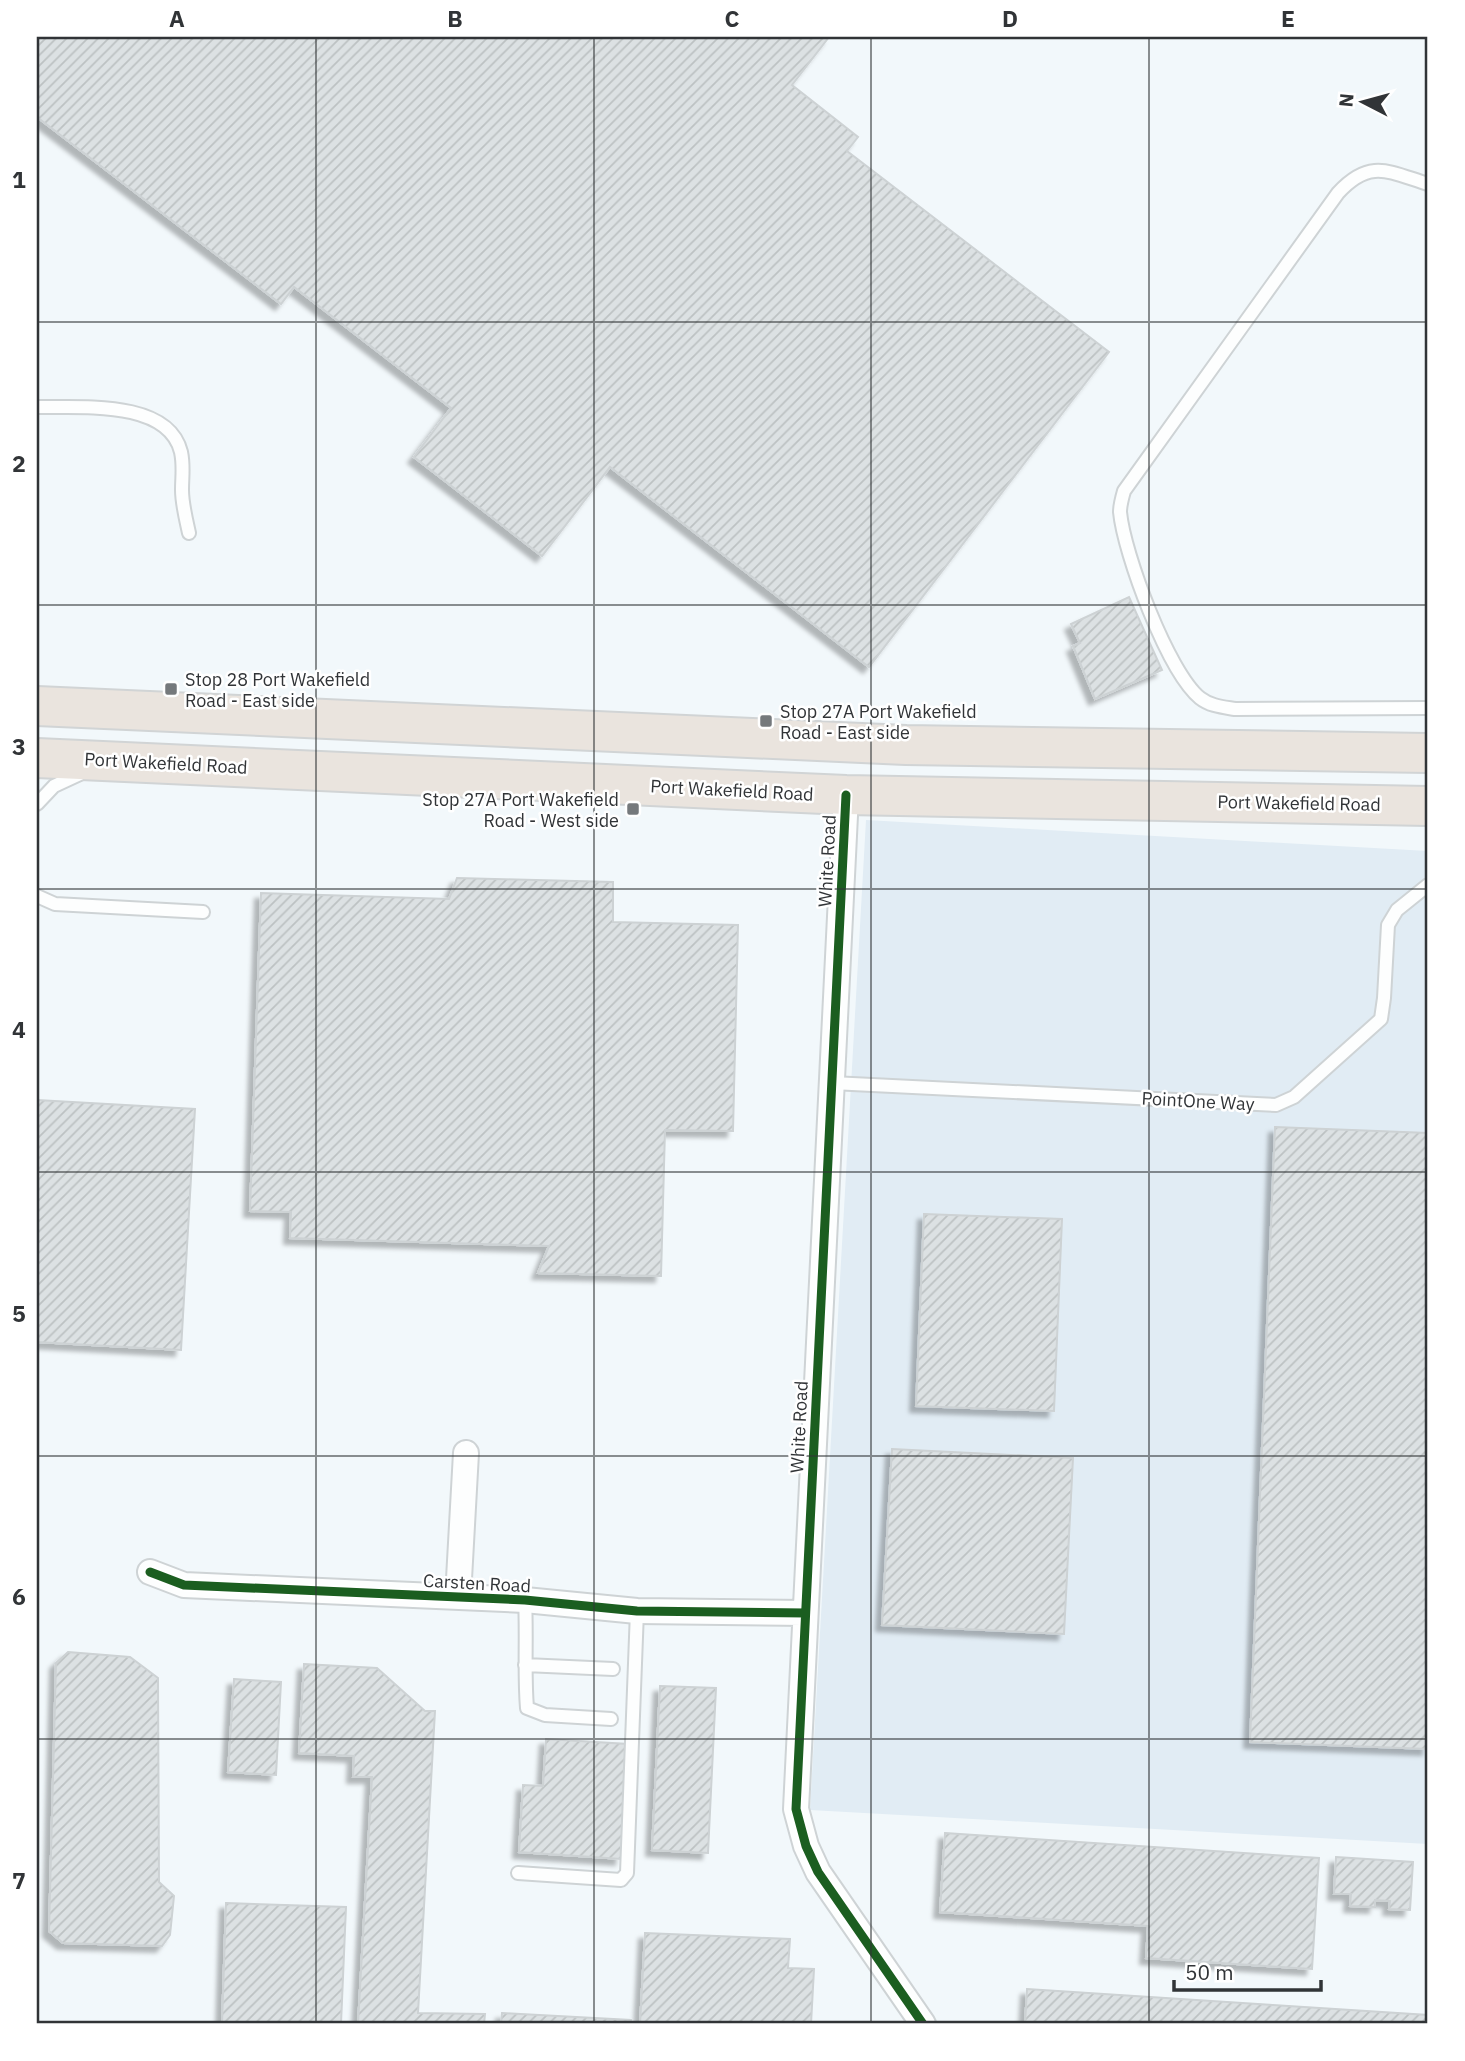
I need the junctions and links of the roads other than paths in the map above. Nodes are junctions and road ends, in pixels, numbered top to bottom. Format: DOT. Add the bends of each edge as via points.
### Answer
graph roads {
  1 [pos="1428,184"];
  2 [pos="37,407"];
  3 [pos="188,533"];
  4 [pos="37,706"];
  5 [pos="1428,708"];
  6 [pos="37,735"];
  7 [pos="762,740"];
  8 [pos="906,746"];
  9 [pos="1428,753"];
  10 [pos="37,758"];
  11 [pos="103,760"];
  12 [pos="142,762"];
  13 [pos="845,795"];
  14 [pos="37,804"];
  15 [pos="1428,806"];
  16 [pos="1428,885"];
  17 [pos="37,896"];
  18 [pos="203,912"];
  19 [pos="832,1083"];
  20 [pos="466,1453"];
  21 [pos="150,1572"];
  22 [pos="458,1597"];
  23 [pos="525,1600"];
  24 [pos="638,1611"];
  25 [pos="805,1614"];
  26 [pos="525,1665"];
  27 [pos="612,1669"];
  28 [pos="611,1720"];
  29 [pos="518,1873"];
  30 [pos="923,2024"];
  1 -- 5 [label="lane" via="1383,170 1365,172 1344,186 1124,491 1120,512 1158,632 1188,686 1201,699 1235,709"];
  2 -- 3 [label="lane" via="120,409 167,426 180,449"];
  4 -- 7 [label="highway"];
  6 -- 12 [label="highway" via="111,743"];
  7 -- 8 [label="highway"];
  7 -- 13 [label="highway" via="823,762 835,772"];
  8 -- 9 [label="highway"];
  8 -- 13 [label="highway"];
  10 -- 11 [label="highway, Port Wakefield Road"];
  11 -- 12 [label="highway, Port Wakefield Road"];
  11 -- 14 [label="lane" via="54,786"];
  12 -- 13 [label="highway, Port Wakefield Road"];
  13 -- 15 [label="highway, Port Wakefield Road"];
  13 -- 19 [label="street, White Road"];
  16 -- 19 [label="lane, PointOne Way" via="1397,910 1388,925 1381,1019 1294,1097 1276,1105"];
  17 -- 18 [label="lane" via="55,904"];
  19 -- 25 [label="street, White Road"];
  20 -- 22 [label="street"];
  21 -- 22 [label="street, Carsten Road" via="184,1585"];
  22 -- 23 [label="street, Carsten Road"];
  23 -- 24 [label="street, Carsten Road"];
  23 -- 26 [label="lane"];
  24 -- 25 [label="street, Carsten Road"];
  24 -- 29 [label="lane" via="627,1873 621,1880"];
  25 -- 30 [label="street, White Road" via="796,1809 806,1846 828,1888"];
  26 -- 27 [label="lane"];
  26 -- 28 [label="lane" via="527,1708 545,1716"];
}
